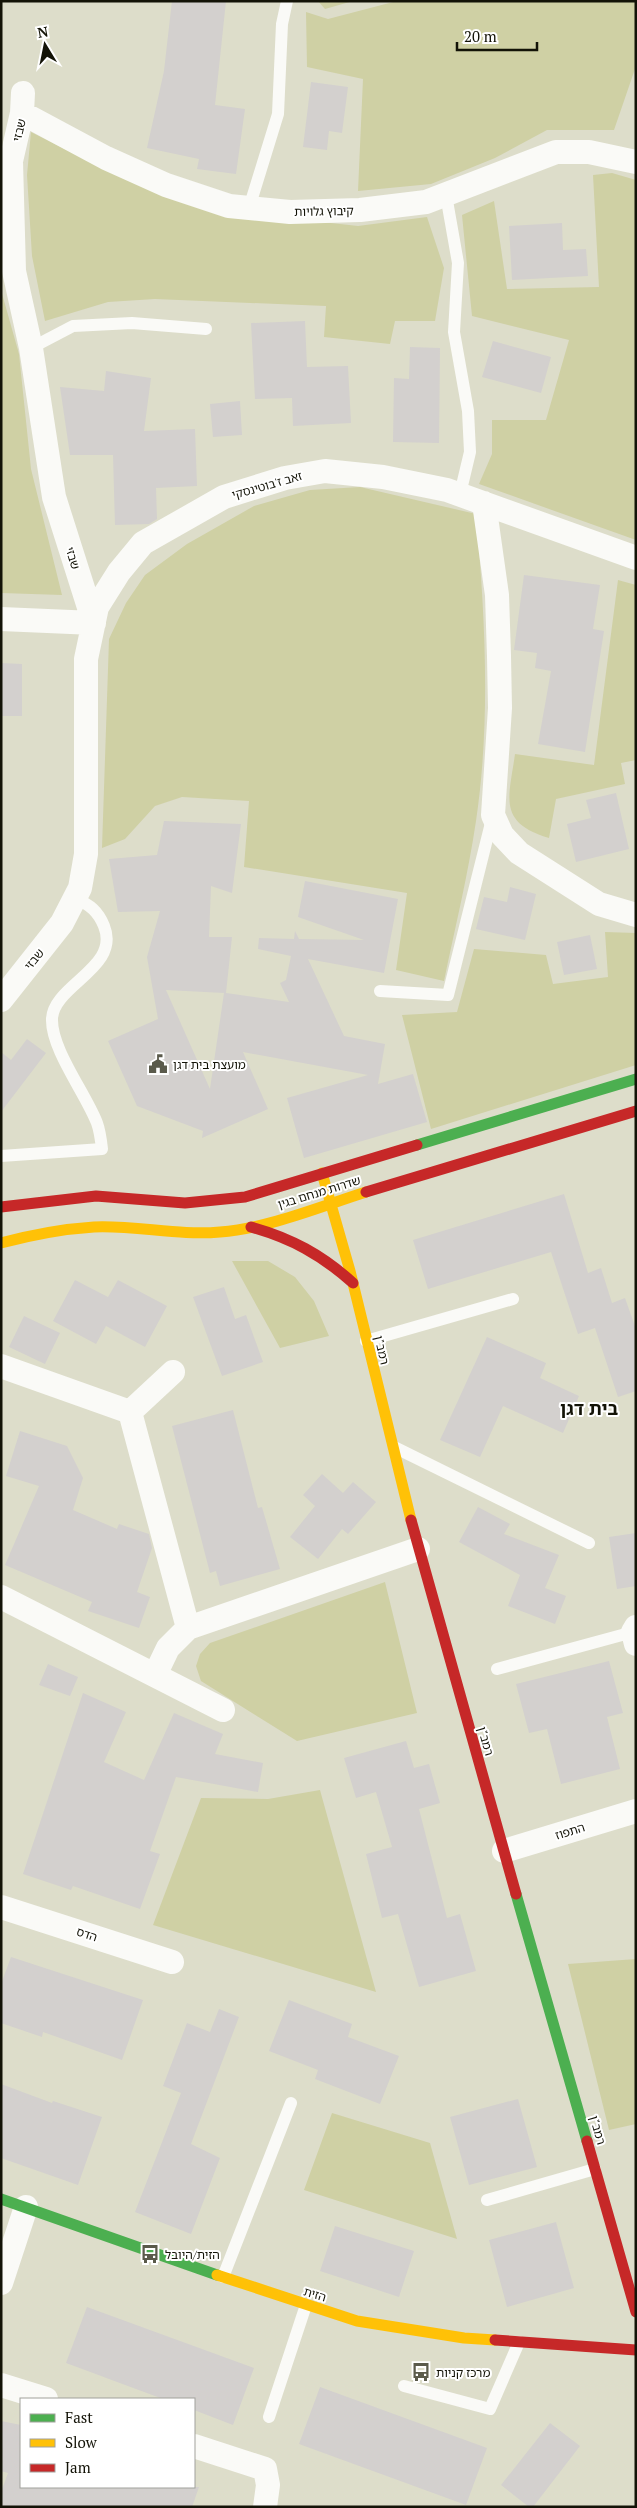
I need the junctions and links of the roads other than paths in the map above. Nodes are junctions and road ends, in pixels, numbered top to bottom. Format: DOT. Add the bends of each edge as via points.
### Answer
graph roads {
  1 [pos="287,1"];
  2 [pos="23,103"];
  3 [pos="636,162"];
  4 [pos="446,195"];
  5 [pos="249,208"];
  6 [pos="206,329"];
  7 [pos="32,348"];
  8 [pos="460,494"];
  9 [pos="484,503"];
  10 [pos="636,558"];
  11 [pos="1,619"];
  12 [pos="94,622"];
  13 [pos="493,815"];
  14 [pos="76,898"];
  15 [pos="636,916"];
  16 [pos="380,991"];
  17 [pos="4,992"];
  18 [pos="636,1079"];
  19 [pos="636,1111"];
  20 [pos="1,1156"];
  21 [pos="322,1174"];
  22 [pos="332,1203"];
  23 [pos="1,1207"];
  24 [pos="252,1227"];
  25 [pos="1,1243"];
  26 [pos="353,1283"];
  27 [pos="513,1299"];
  28 [pos="366,1341"];
  29 [pos="1,1366"];
  30 [pos="173,1372"];
  31 [pos="130,1412"];
  32 [pos="392,1446"];
  33 [pos="589,1543"];
  34 [pos="418,1548"];
  35 [pos="1,1597"];
  36 [pos="188,1628"];
  37 [pos="635,1634"];
  38 [pos="497,1669"];
  39 [pos="155,1675"];
  40 [pos="223,1710"];
  41 [pos="636,1811"];
  42 [pos="504,1851"];
  43 [pos="1,1907"];
  44 [pos="172,1962"];
  45 [pos="291,2103"];
  46 [pos="595,2170"];
  47 [pos="1,2199"];
  48 [pos="487,2200"];
  49 [pos="26,2207"];
  50 [pos="223,2277"];
  51 [pos="1,2283"];
  52 [pos="306,2305"];
  53 [pos="636,2312"];
  54 [pos="519,2342"];
  55 [pos="636,2350"];
  56 [pos="1,2385"];
  57 [pos="404,2386"];
  58 [pos="43,2398"];
  59 [pos="270,2417"];
  60 [pos="195,2446"];
  61 [pos="265,2507"];
  1 -- 5 [label="lane" via="282,24 278,114"];
  2 -- 5 [label="street, קיבוץ גלויות" via="106,158 166,185 229,206"];
  2 -- 7 [label="street, שבזי" via="12,162 14,271"];
  3 -- 4 [label="street, קיבוץ גלויות" via="589,152 556,152"];
  4 -- 5 [label="street, קיבוץ גלויות" via="426,202 360,210 290,212"];
  4 -- 8 [label="lane" via="458,263 454,332 468,411 470,452"];
  6 -- 7 [label="lane" via="132,323 73,326"];
  7 -- 12 [label="street, שבזי" via="54,497"];
  8 -- 9 [label="street, זאב ז'בוטינסקי"];
  8 -- 12 [label="street, זאב ז'בוטינסקי" via="383,477 325,470 285,478 224,497 143,543 118,572 97,607"];
  9 -- 10 [label="street, זאב ז'בוטינסקי"];
  9 -- 13 [label="street" via="497,595 499,656 500,708"];
  11 -- 12 [label="street"];
  12 -- 14 [label="street, שבזי" via="86,659 86,854"];
  13 -- 15 [label="street" via="502,835 519,853 599,904"];
  13 -- 16 [label="lane" via="448,995"];
  14 -- 17 [label="street, שבזי" via="62,924"];
  14 -- 20 [label="lane" via="92,907 100,917 106,932 105,950 93,968 54,1006 52,1020 55,1038 98,1124 102,1149"];
  18 -- 21 [label="street, שדרות מנחם בגין"];
  19 -- 22 [label="street, שדרות מנחם בגין"];
  21 -- 22 [label="street, רמב\"ן"];
  21 -- 23 [label="street, שדרות מנחם בגין" via="245,1197 217,1201 164,1202 93,1196"];
  22 -- 24 [label="street, שדרות מנחם בגין"];
  22 -- 26 [label="street, רמב\"ן"];
  24 -- 25 [label="street, שדרות מנחם בגין" via="190,1233 95,1226"];
  24 -- 26 [label="street" via="305,1246 329,1260"];
  26 -- 28 [label="street, רמב\"ן"];
  27 -- 28 [label="lane"];
  28 -- 32 [label="street, רמב\"ן"];
  29 -- 31 [label="street"];
  30 -- 31 [label="street"];
  31 -- 36 [label="street"];
  32 -- 33 [label="lane"];
  32 -- 34 [label="street, רמב\"ן"];
  34 -- 36 [label="street"];
  34 -- 42 [label="street, רמב\"ן"];
  35 -- 39 [label="street"];
  36 -- 39 [label="street" via="168,1648"];
  37 -- 38 [label="lane"];
  39 -- 40 [label="street"];
  41 -- 42 [label="street, התפוז"];
  42 -- 46 [label="street, רמב\"ן"];
  43 -- 44 [label="street, הדס"];
  45 -- 50 [label="lane"];
  46 -- 48 [label="lane"];
  46 -- 53 [label="street, רמב\"ן"];
  47 -- 49 [label="street, הזית"];
  49 -- 50 [label="street, הזית"];
  49 -- 51 [label="street"];
  50 -- 52 [label="street, הזית"];
  52 -- 54 [label="street, הזית" via="357,2321 464,2338"];
  52 -- 59 [label="lane"];
  54 -- 55 [label="street, הזית"];
  54 -- 57 [label="lane" via="490,2409"];
  56 -- 58 [label="street"];
  60 -- 61 [label="street" via="265,2469 268,2486"];
}
